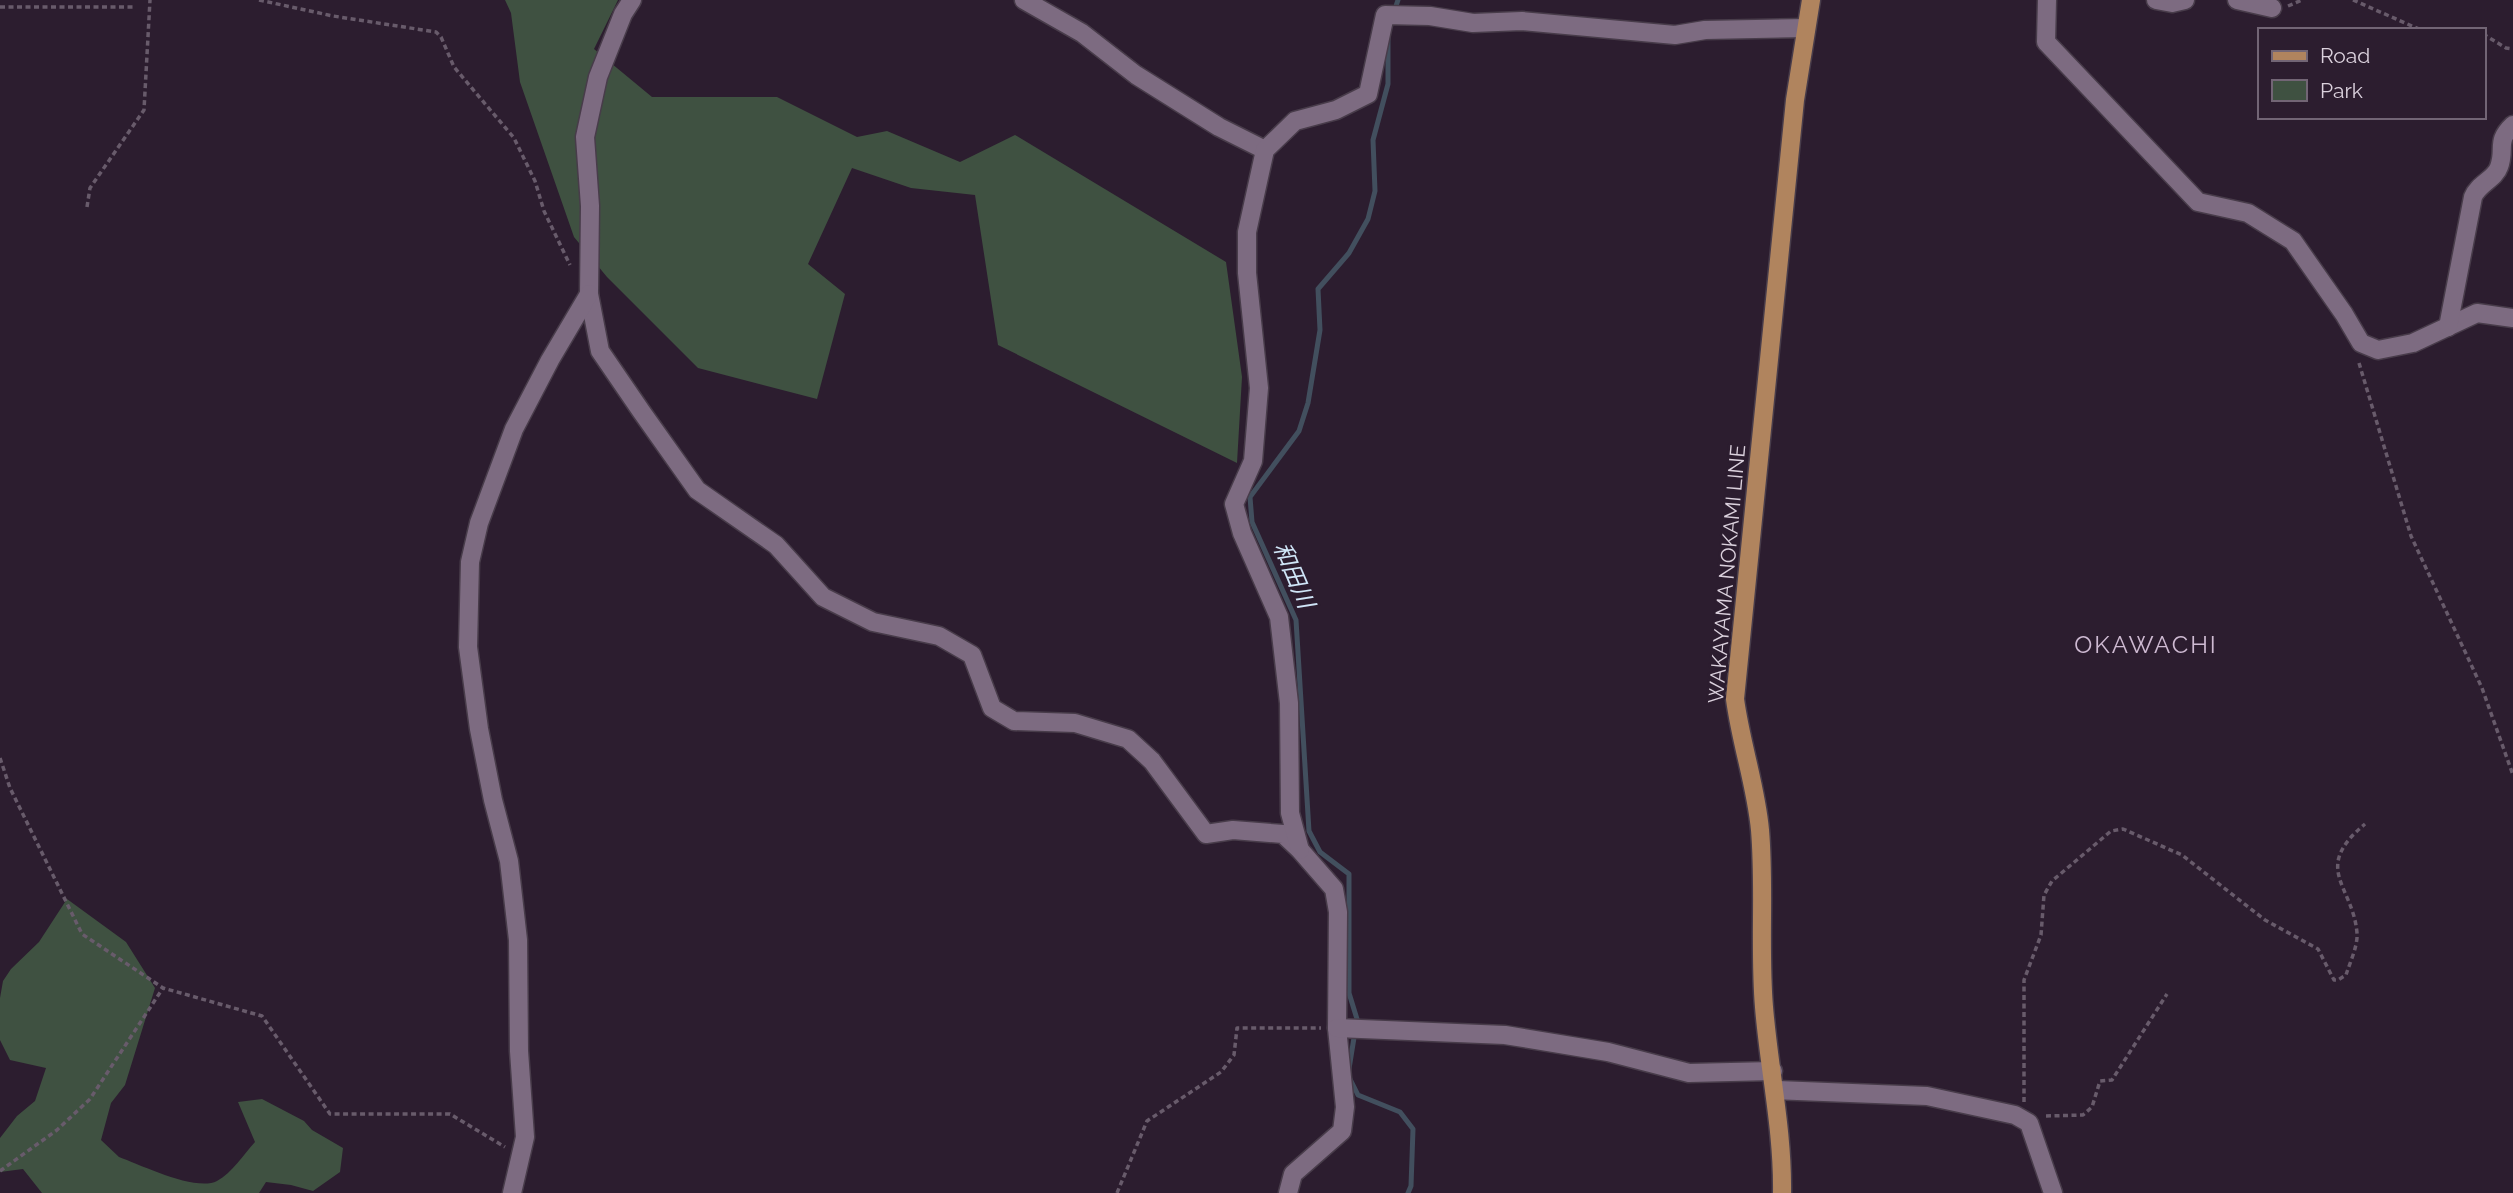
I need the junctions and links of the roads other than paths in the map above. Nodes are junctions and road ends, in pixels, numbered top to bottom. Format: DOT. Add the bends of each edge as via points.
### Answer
graph roads {
  1 [pos="632,0"];
  2 [pos="1024,0"];
  3 [pos="1811,0"];
  4 [pos="2047,0"];
  5 [pos="2156,0"];
  6 [pos="2185,0"];
  7 [pos="2237,0"];
  8 [pos="2272,8"];
  9 [pos="1806,28"];
  10 [pos="2513,125"];
  11 [pos="1265,150"];
  12 [pos="589,295"];
  13 [pos="2513,318"];
  14 [pos="2448,327"];
  15 [pos="1300,850"];
  16 [pos="1337,1028"];
  17 [pos="1773,1071"];
  18 [pos="1775,1090"];
  19 [pos="512,1193"];
  20 [pos="1288,1193"];
  21 [pos="1782,1193"];
  22 [pos="2053,1193"];
  1 -- 12 [label="street" via="598,77 584,137 590,206"];
  2 -- 11 [label="street" via="1082,33 1136,75 1219,127"];
  3 -- 9 [label="main road, WAKAYAMA NOKAMI LINE"];
  4 -- 14 [label="street" via="2046,42 2198,202 2248,213 2293,241 2361,343 2378,350 2413,343"];
  5 -- 6 [label="street"];
  7 -- 8 [label="street"];
  9 -- 11 [label="street" via="1675,35 1385,15 1368,94 1336,110 1296,121"];
  9 -- 17 [label="main road, WAKAYAMA NOKAMI LINE" via="1735,699 1757,799 1763,1006"];
  10 -- 14 [label="street" via="2502,136 2499,168 2475,190"];
  11 -- 15 [label="street" via="1247,232 1259,388 1252,461 1234,504 1279,617 1289,703 1290,813"];
  12 -- 15 [label="street" via="600,351 697,490 776,545 823,597 873,622 939,636 972,655 992,708 1014,721 1075,723 1128,739 1152,761 1206,834 1233,830 1283,834"];
  12 -- 19 [label="street" via="514,429 479,523 470,562 468,648 479,729 509,861 518,940 525,1137"];
  13 -- 14 [label="street" via="2477,313"];
  15 -- 16 [label="street" via="1334,889 1338,912"];
  16 -- 17 [label="street" via="1504,1035 1608,1052 1689,1073"];
  16 -- 20 [label="street" via="1345,1107 1342,1131 1293,1174"];
  17 -- 18 [label="main road, WAKAYAMA NOKAMI LINE"];
  18 -- 21 [label="main road, WAKAYAMA NOKAMI LINE"];
  18 -- 22 [label="street" via="1927,1096 2021,1118 2032,1130"];
}
